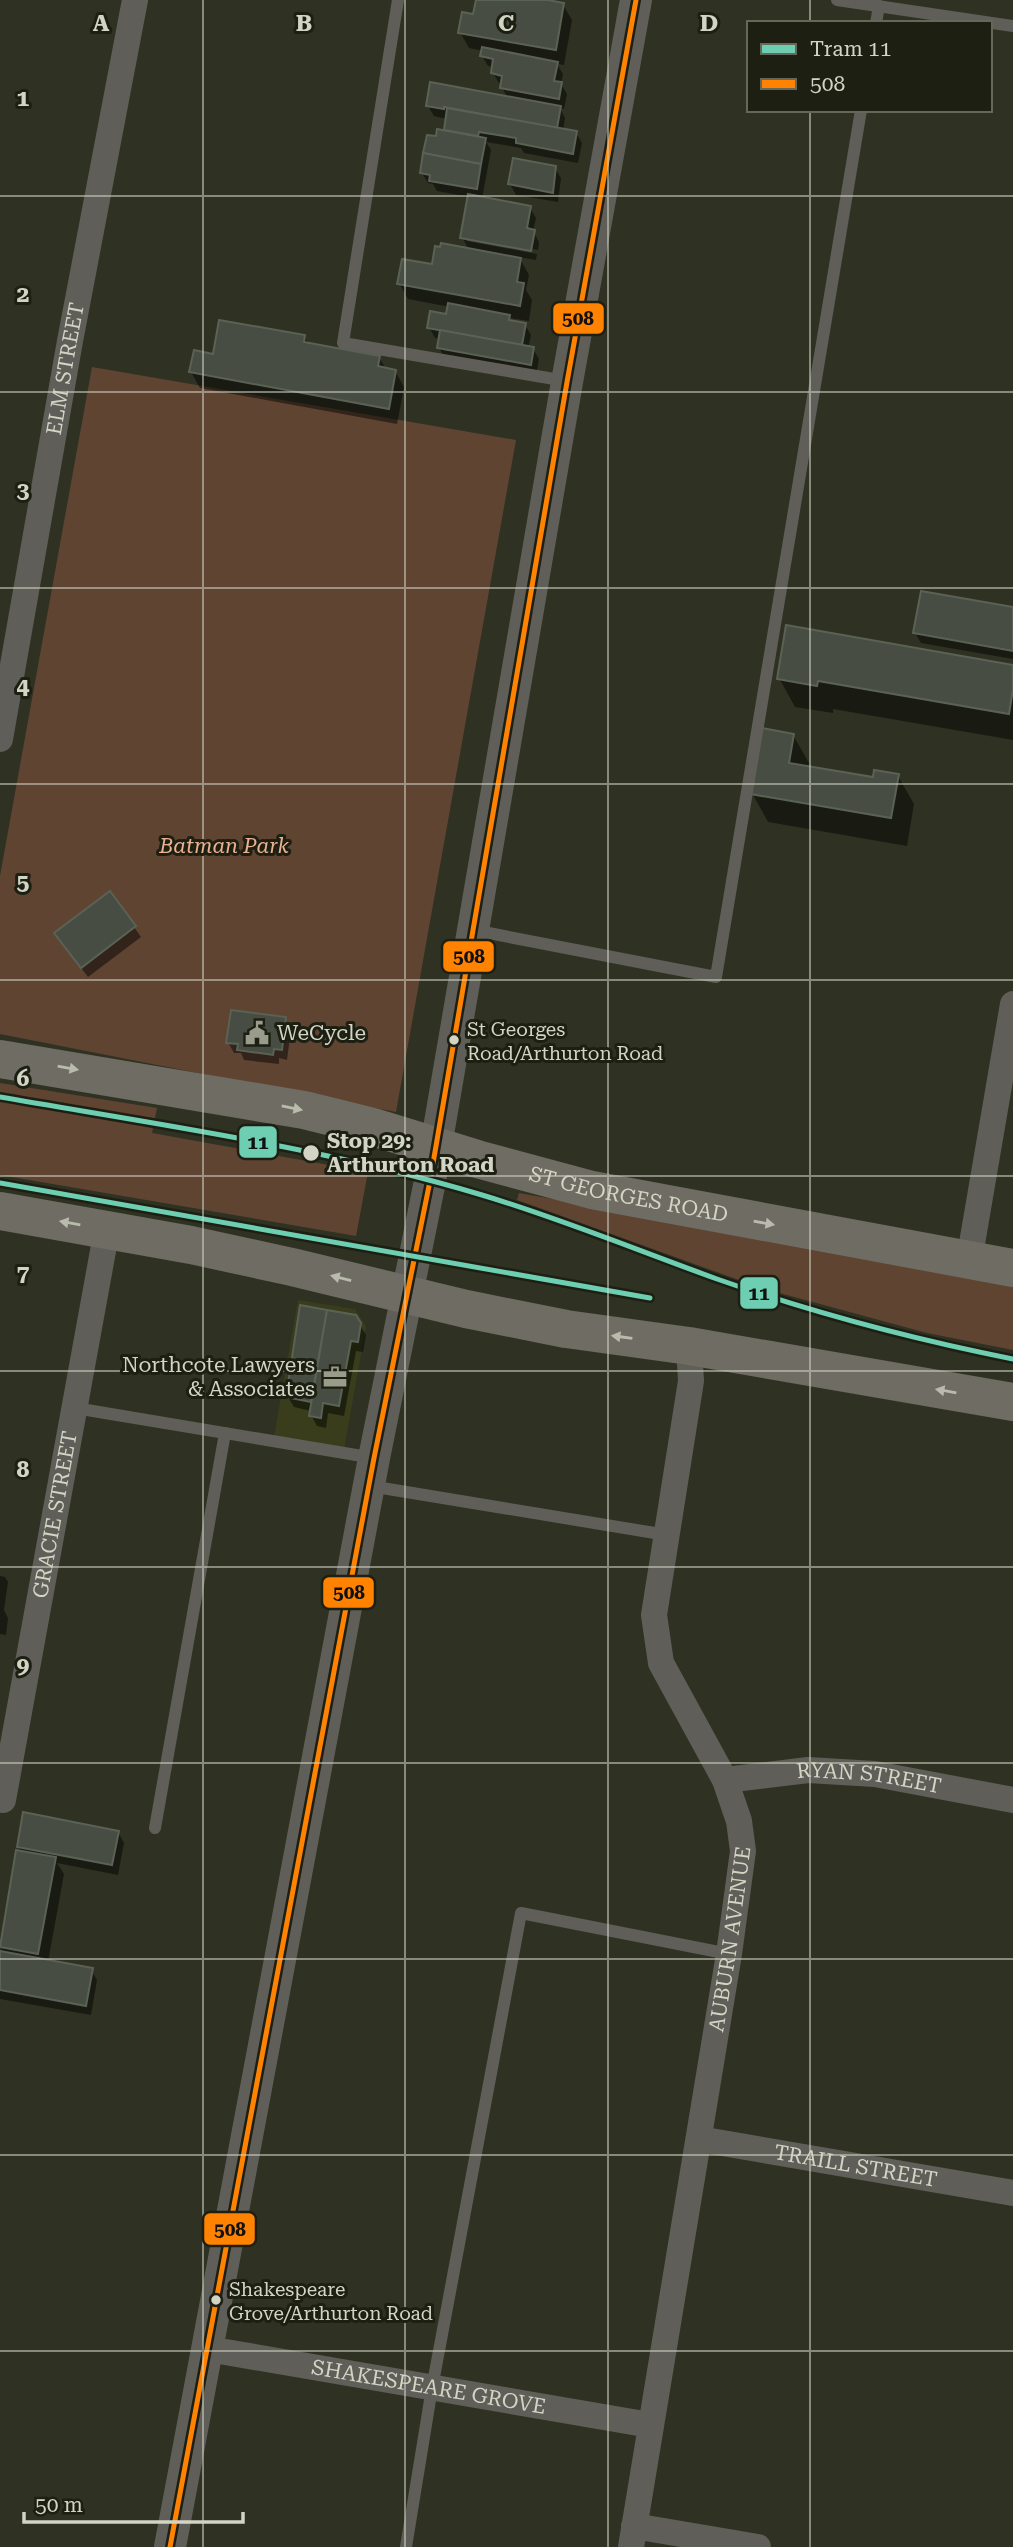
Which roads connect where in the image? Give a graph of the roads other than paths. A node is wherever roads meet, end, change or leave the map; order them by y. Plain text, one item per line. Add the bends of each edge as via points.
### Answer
1 (135, 0) edge
2 (398, 0) edge
3 (636, 0) edge
4 (837, 0) edge
5 (879, 6) junction
6 (876, 21) edge
7 (980, 21) edge
8 (992, 23) edge
9 (1013, 26) edge
10 (861, 112) edge
11 (567, 382) junction
12 (0, 739) edge
13 (473, 930) junction
14 (1013, 1004) edge
15 (0, 1059) edge
16 (1008, 1061) edge
17 (436, 1146) junction
18 (0, 1211) edge
19 (107, 1230) junction
20 (969, 1261) junction
21 (1013, 1268) edge
22 (407, 1294) junction
23 (689, 1346) junction
24 (1013, 1402) edge
25 (75, 1408) junction
26 (225, 1433) junction
27 (372, 1472) junction
28 (667, 1535) junction
29 (725, 1780) junction
30 (3, 1800) dead end
31 (1013, 1800) edge
32 (155, 1828) dead end
33 (729, 1954) junction
34 (699, 2139) junction
35 (1013, 2193) edge
36 (208, 2349) junction
37 (432, 2388) junction
38 (650, 2425) junction
39 (632, 2536) edge
40 (170, 2547) edge
41 (406, 2547) edge
42 (758, 2547) edge

1 - 12 street, ELM STREET via 69,341
2 - 11 lane via 342,343
3 - 11 street
4 - 5 lane
5 - 6 lane
5 - 7 lane
8 - 9 lane
10 - 13 lane via 716,977
11 - 13 street
13 - 17 street
14 - 16 street
15 -> 17 highway, ST GEORGES ROAD via 291,1107
16 - 20 street
17 -> 20 highway, ST GEORGES ROAD via 605,1193
17 - 22 street
19 -> 18 highway
22 -> 19 highway
19 - 25 street, GRACIE STREET
20 - 21 highway, ST GEORGES ROAD
23 -> 22 highway via 566,1329
22 - 27 street
24 -> 23 highway
23 - 28 street, AUBURN AVENUE via 691,1381
25 - 26 lane
25 - 30 street, GRACIE STREET
26 - 27 lane
26 - 32 lane
27 - 28 lane
27 - 36 street
28 - 29 street, AUBURN AVENUE via 654,1615 661,1663
29 - 31 street, RYAN STREET via 808,1770 875,1774
29 - 33 street, AUBURN AVENUE via 743,1851
33 - 34 street, AUBURN AVENUE
33 - 37 lane via 521,1913
34 - 35 street, TRAILL STREET
34 - 38 street, AUBURN AVENUE
36 - 37 street, SHAKESPEARE GROVE
36 - 40 street
37 - 38 street, SHAKESPEARE GROVE
37 - 41 lane
38 - 39 street, AUBURN AVENUE
39 - 42 street

